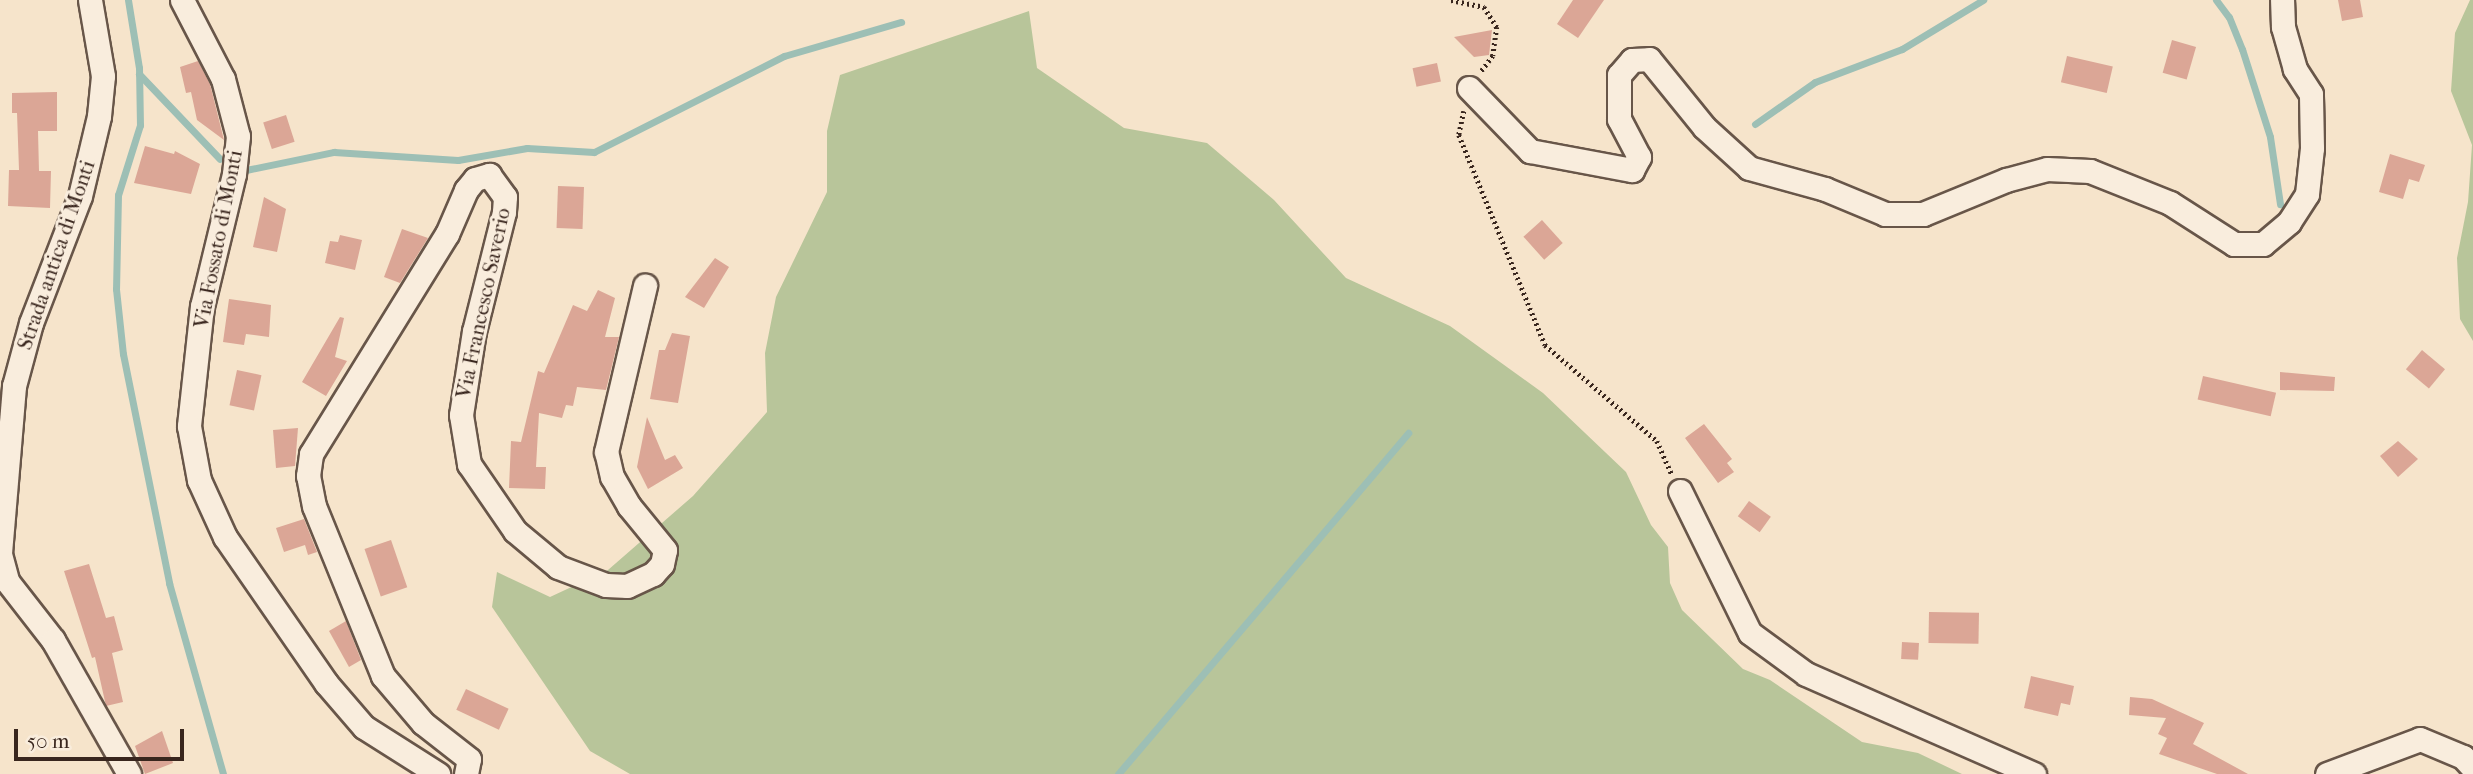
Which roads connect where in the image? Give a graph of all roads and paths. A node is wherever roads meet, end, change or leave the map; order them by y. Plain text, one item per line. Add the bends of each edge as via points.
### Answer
1 (90, 0) edge
2 (182, 0) edge
3 (1451, 0) edge
4 (2282, 0) edge
5 (1469, 88) junction
6 (645, 286) dead end
7 (1680, 491) joint
8 (0, 553) edge
9 (2473, 768) edge
10 (129, 774) edge
11 (438, 774) edge
12 (466, 774) edge
13 (2034, 774) edge
14 (2327, 774) edge

1 - 8 street, Strada antica di Monti via 103,76 99,116 80,196 31,323 14,386
2 - 11 street, Via Fossato di Monti via 223,79 238,136 234,174 202,306 189,426 199,480 225,537 326,683 364,727
3 - 5 path via 1484,7 1497,27 1493,55
4 - 5 street via 2283,27 2295,69 2311,94 2312,148 2307,194 2289,222 2263,244 2234,244 2170,204 2090,171 2047,169 1923,214 1885,214 1825,189 1749,167 1704,127 1649,59 1632,60 1619,75 1619,119 1639,157 1632,170 1530,151
5 - 7 path via 1459,135 1545,345 1657,442
6 - 12 street, Via Francesco Saverio via 606,452 612,477 629,506 665,550 653,575 627,586 606,585 558,567 515,531 469,464 461,415 474,331 505,205 499,185 488,175 475,179 466,190 447,234 311,454 308,476 314,506 383,676 423,723 469,759
7 - 13 street via 1750,633 1805,674
8 - 10 street, Strada antica di Monti via 7,581 53,640
9 - 14 street via 2463,757 2420,739

